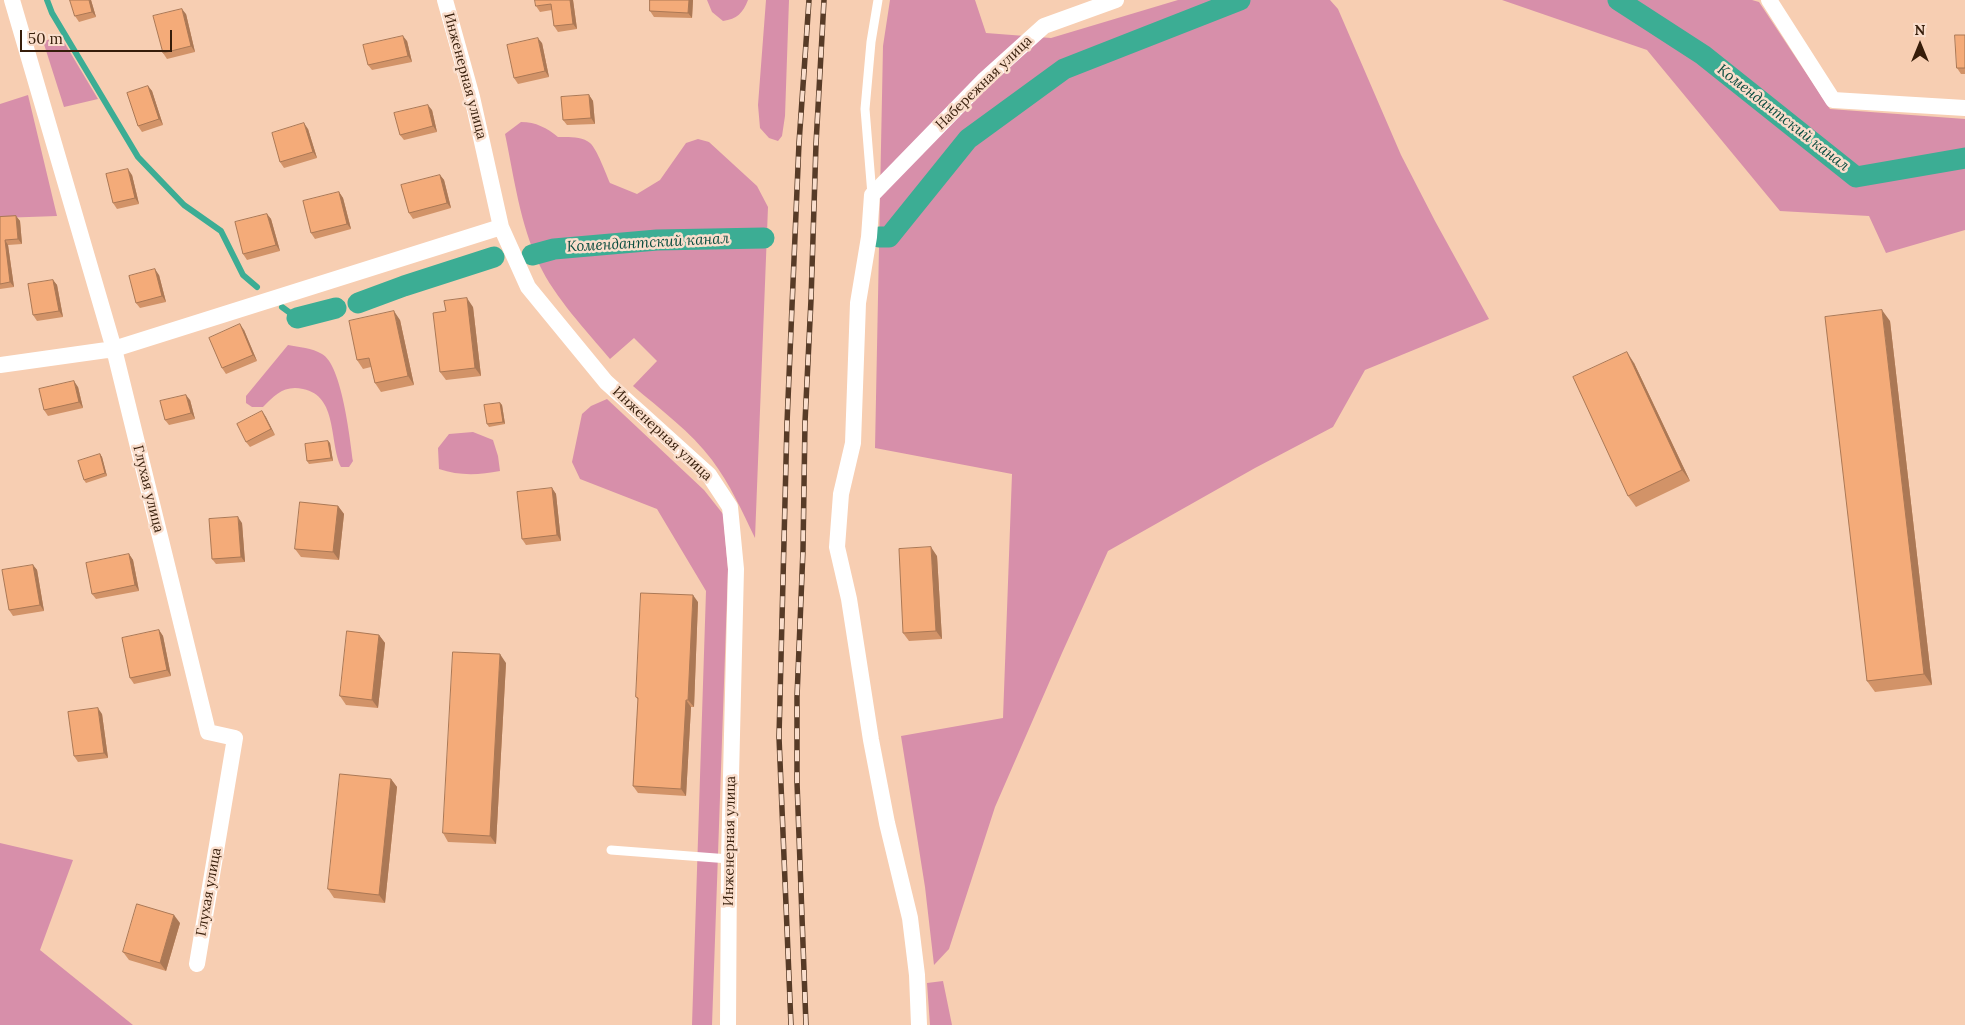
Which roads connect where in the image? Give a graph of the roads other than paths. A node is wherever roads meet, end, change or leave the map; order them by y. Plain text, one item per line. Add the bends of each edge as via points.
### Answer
1 (12, 0) edge
2 (445, 0) edge
3 (878, 0) edge
4 (1116, 0) edge
5 (1769, 0) edge
6 (1965, 108) edge
7 (872, 195) junction
8 (501, 227) junction
9 (114, 349) junction
10 (0, 365) edge
11 (611, 850) dead end
12 (729, 859) junction
13 (197, 964) dead end
14 (728, 1025) edge
15 (919, 1025) edge

1 - 9 street, Глухая улица
2 - 8 street, Инженерная улица via 472,97
3 - 7 lane via 865,110
4 - 7 street, Набережная улица via 1044,26 983,81
5 - 6 street via 1833,100
7 - 15 street via 858,303 853,443 841,494 837,547 849,599 887,823 910,918
8 - 9 street
8 - 12 street, Инженерная улица via 528,287 606,382 709,475 730,508 736,568
9 - 10 street
9 - 13 street, Глухая улица via 208,732 235,738
11 - 12 lane
12 - 14 street, Инженерная улица

